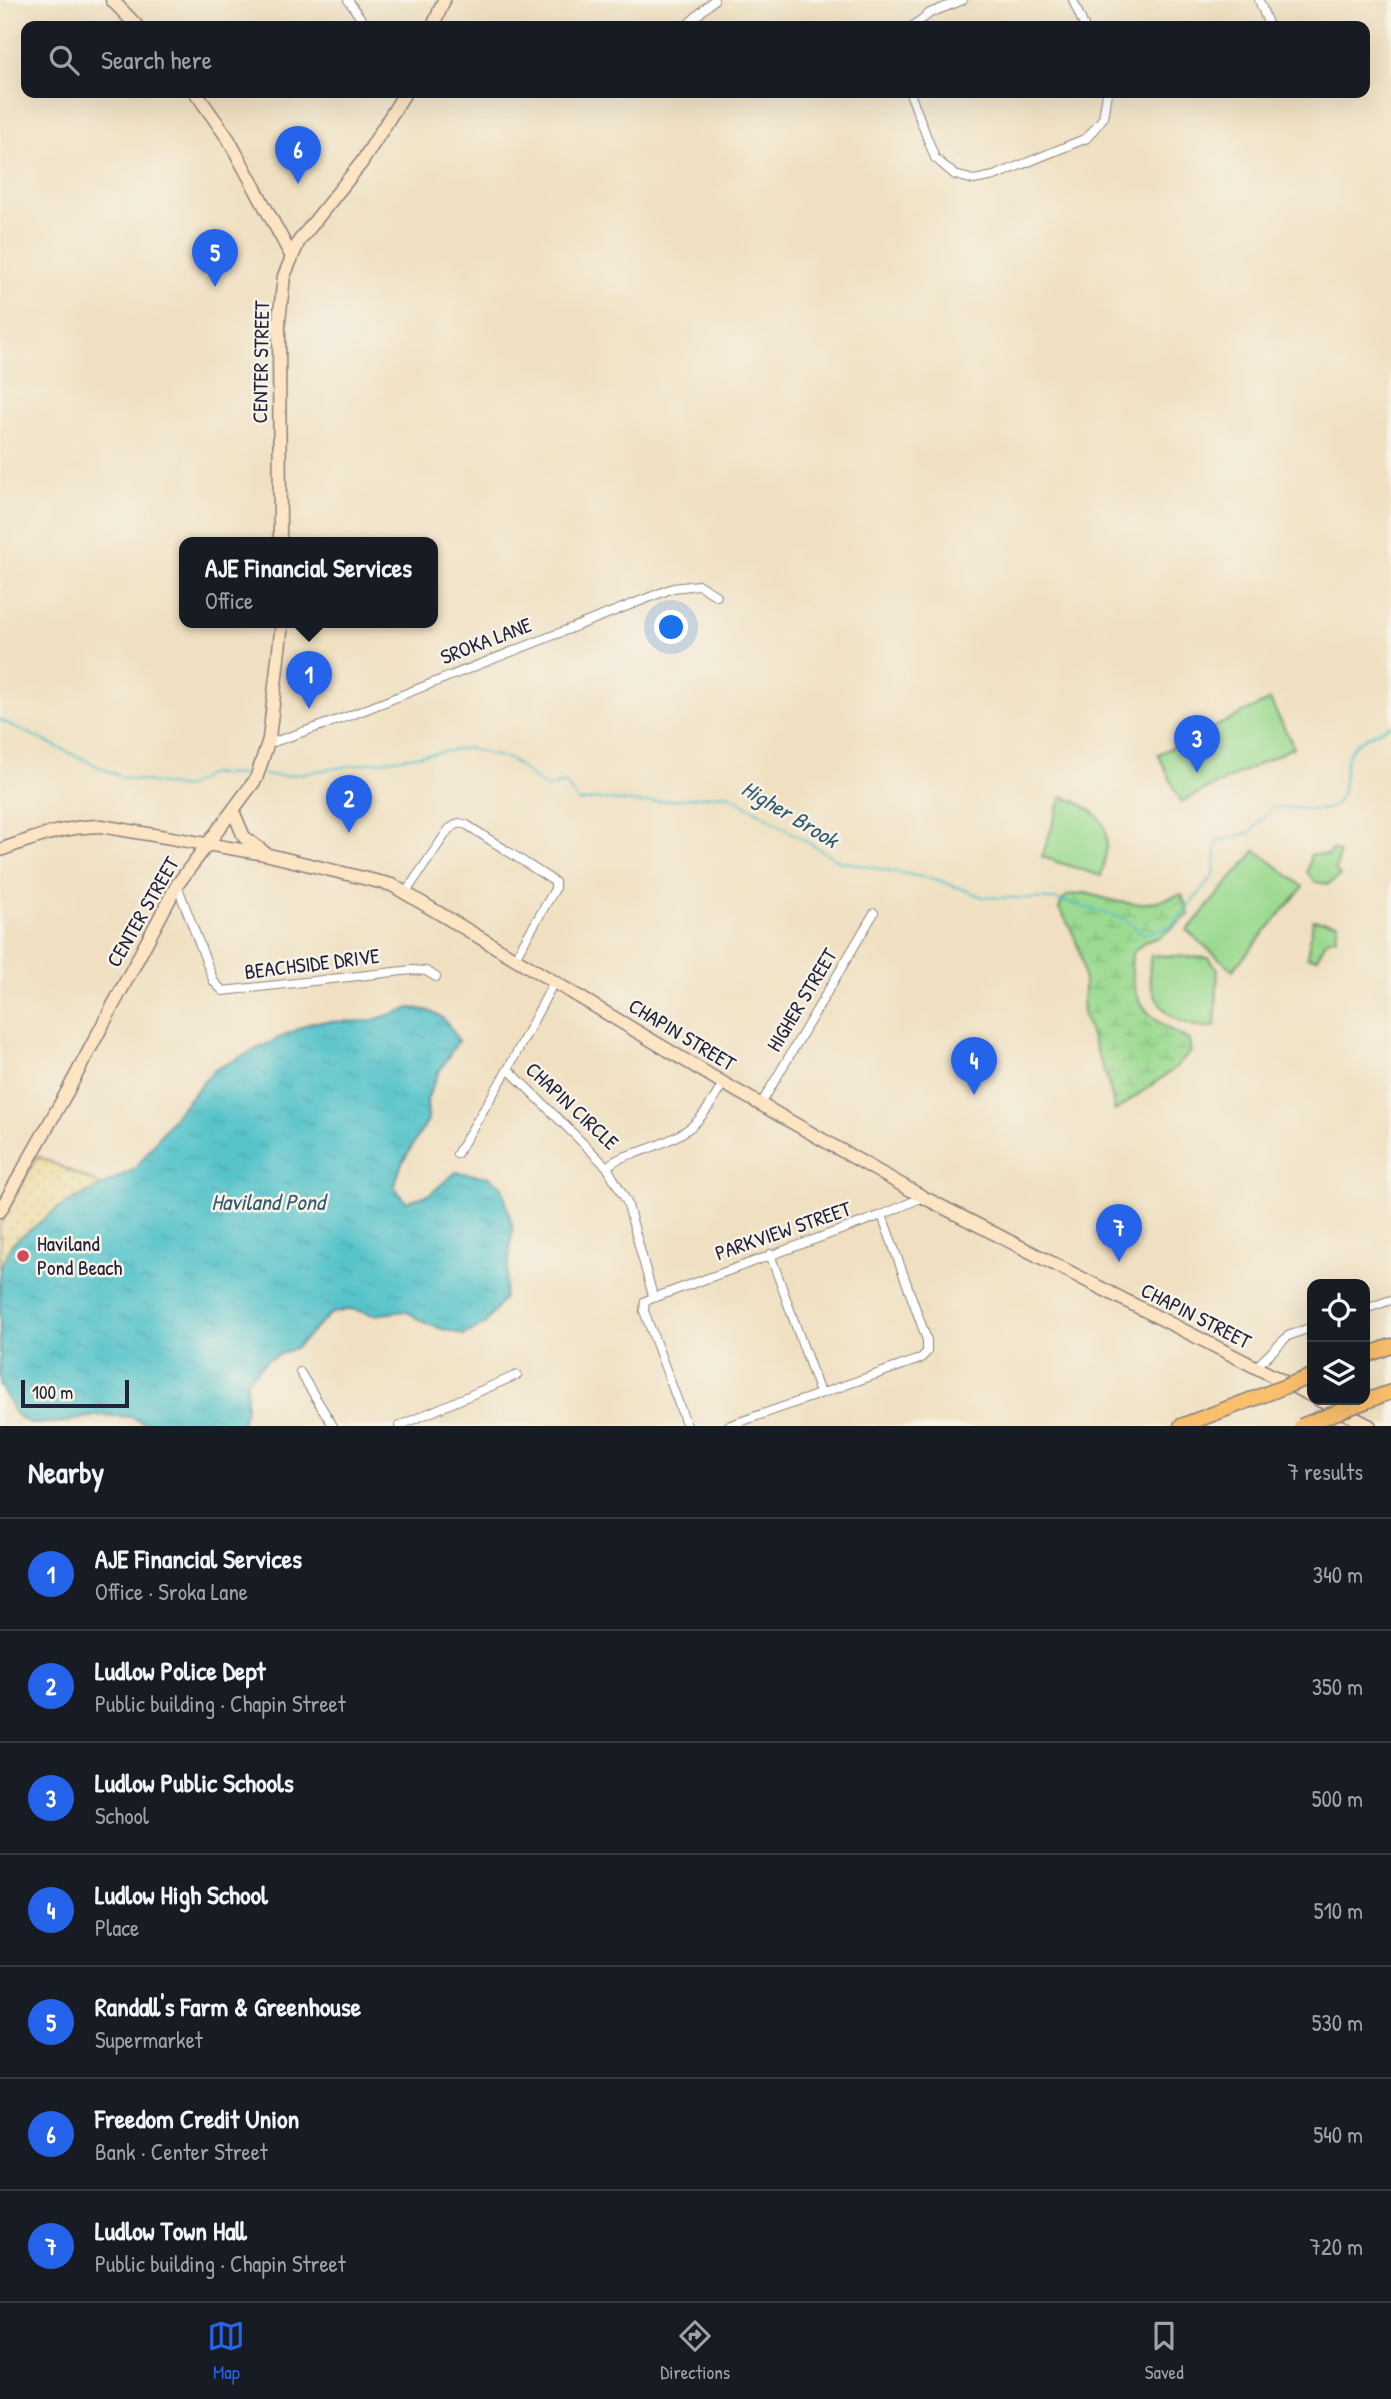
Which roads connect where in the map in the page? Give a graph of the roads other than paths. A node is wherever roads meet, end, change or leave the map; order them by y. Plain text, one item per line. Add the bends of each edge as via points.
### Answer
1 (112, 0) edge
2 (348, 0) edge
3 (444, 0) edge
4 (714, 0) edge
5 (963, 0) edge
6 (1073, 0) edge
7 (1259, 0) edge
8 (132, 21) edge
9 (363, 21) edge
10 (435, 21) edge
11 (691, 21) edge
12 (919, 21) edge
13 (1082, 21) edge
14 (1267, 21) edge
15 (200, 98) edge
16 (402, 98) edge
17 (912, 98) edge
18 (1106, 98) edge
19 (292, 257) junction
20 (280, 537) edge
21 (717, 596) dead end
22 (281, 628) edge
23 (268, 744) junction
24 (233, 811) junction
25 (205, 844) junction
26 (0, 850) edge
27 (265, 854) junction
28 (177, 885) junction
29 (405, 892) junction
30 (874, 914) dead end
31 (516, 956) junction
32 (436, 977) dead end
33 (555, 980) junction
34 (508, 1069) junction
35 (723, 1083) junction
36 (761, 1104) junction
37 (457, 1154) dead end
38 (607, 1167) junction
39 (923, 1197) junction
40 (1, 1207) edge
41 (882, 1215) junction
42 (770, 1254) junction
43 (653, 1296) junction
44 (1391, 1300) edge
45 (1370, 1307) edge
46 (1307, 1329) edge
47 (1391, 1346) edge
48 (1370, 1354) edge
49 (1256, 1367) junction
50 (300, 1372) dead end
51 (517, 1375) dead end
52 (1307, 1378) edge
53 (820, 1393) junction
54 (1307, 1393) edge
55 (1384, 1394) edge
56 (1329, 1405) edge
57 (332, 1426) edge
58 (399, 1426) edge
59 (687, 1426) edge
60 (728, 1426) edge
61 (1181, 1426) edge
62 (1301, 1426) edge
63 (1370, 1426) edge

1 - 8 main road
2 - 9 street
3 - 10 main road
4 - 11 street
5 - 12 street
6 - 13 street
7 - 14 street
15 - 19 main road via 229,140
16 - 19 main road, CENTER STREET via 362,162 315,218
17 - 18 street via 935,158 949,172 974,180 1087,138 1103,118
19 - 20 main road, CENTER STREET via 280,305
21 - 23 street, SROKA LANE via 699,585 673,587 345,718
22 - 23 main road, CENTER STREET
23 - 24 main road, CENTER STREET via 258,773
24 - 25 main road, CENTER STREET
24 - 27 main road via 244,836
25 - 26 main road, CHAPIN STREET via 130,829 77,826
25 - 27 main road, CHAPIN STREET
25 - 28 main road, CENTER STREET
27 - 29 main road, CHAPIN STREET via 380,880
28 - 32 street, BEACHSIDE DRIVE via 214,982 223,991 412,970
28 - 40 main road, CENTER STREET
29 - 31 main road, CHAPIN STREET
29 - 31 street via 449,829 459,823 469,825 555,882
30 - 36 street, HIGHER STREET
31 - 33 main road, CHAPIN STREET
33 - 34 street, CHAPIN CIRCLE
33 - 35 main road, CHAPIN STREET
34 - 37 street
34 - 38 street, CHAPIN CIRCLE
35 - 36 main road, CHAPIN STREET
35 - 38 street, CHAPIN CIRCLE via 695,1127
36 - 39 main road, CHAPIN STREET
38 - 43 street via 627,1202
39 - 41 street, PARKVIEW STREET
39 - 49 main road, CHAPIN STREET
41 - 42 street, PARKVIEW STREET
41 - 53 street via 928,1349 920,1359
42 - 43 street, PARKVIEW STREET
42 - 53 street
43 - 59 street via 645,1301 644,1311
44 - 45 street
46 - 49 street via 1288,1336
47 - 48 highway
49 - 54 main road, CHAPIN STREET
50 - 57 street
51 - 58 street
52 - 61 highway, bridge
53 - 60 street
55 - 62 highway, bridge
56 - 63 main road

